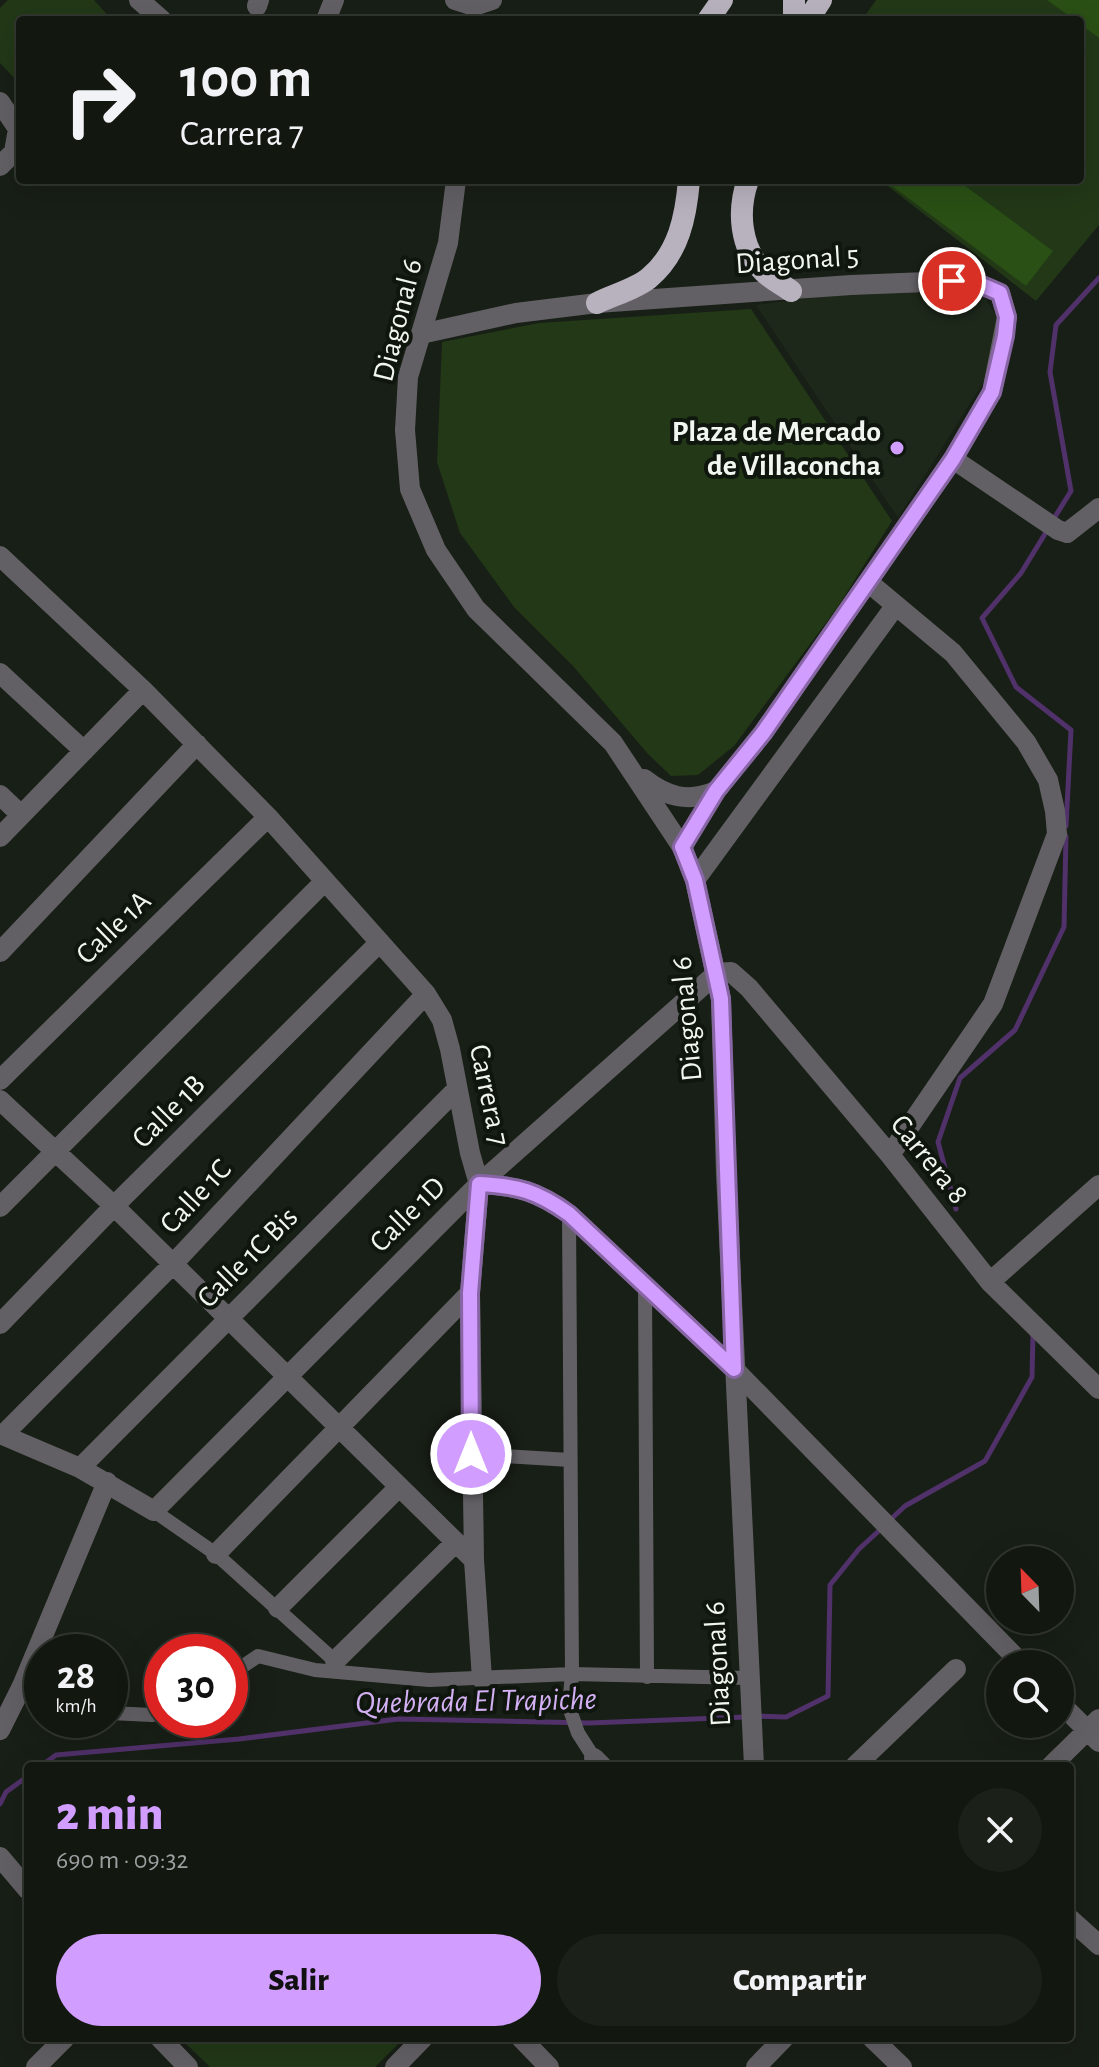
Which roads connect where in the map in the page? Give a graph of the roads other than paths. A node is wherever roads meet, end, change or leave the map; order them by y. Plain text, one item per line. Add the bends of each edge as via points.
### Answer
1 (139, 0) edge
2 (455, 0) edge
3 (492, 0) edge
4 (157, 16) edge
5 (0, 102) edge
6 (16, 126) edge
7 (16, 140) edge
8 (0, 166) edge
9 (455, 184) edge
10 (688, 184) edge
11 (747, 184) edge
12 (791, 291) junction
13 (597, 303) junction
14 (421, 334) junction
15 (953, 459) junction
16 (1099, 508) edge
17 (1, 558) edge
18 (868, 582) junction
19 (896, 605) junction
20 (0, 673) edge
21 (143, 690) junction
22 (197, 744) junction
23 (84, 751) junction
24 (631, 769) junction
25 (716, 791) junction
26 (0, 795) edge
27 (21, 815) junction
28 (268, 817) junction
29 (0, 837) edge
30 (682, 847) junction
31 (695, 880) junction
32 (325, 881) junction
33 (380, 942) junction
34 (0, 952) edge
35 (717, 973) junction
36 (426, 994) junction
37 (0, 1080) edge
38 (457, 1089) junction
39 (0, 1100) edge
40 (55, 1150) junction
41 (890, 1155) junction
42 (479, 1184) junction
43 (1099, 1185) edge
44 (114, 1206) junction
45 (0, 1207) edge
46 (569, 1214) junction
47 (173, 1264) junction
48 (990, 1282) junction
49 (645, 1285) junction
50 (470, 1293) junction
51 (227, 1318) junction
52 (0, 1324) edge
53 (734, 1369) junction
54 (286, 1377) junction
55 (1099, 1389) edge
56 (340, 1429) junction
57 (1, 1434) edge
58 (471, 1454) junction
59 (570, 1460) junction
60 (80, 1468) junction
61 (107, 1482) junction
62 (399, 1487) junction
63 (154, 1511) junction
64 (456, 1542) junction
65 (216, 1554) junction
66 (474, 1560) junction
67 (278, 1608) junction
68 (1008, 1650) edge
69 (335, 1661) joint
70 (248, 1663) edge
71 (956, 1669) dead end
72 (572, 1674) junction
73 (647, 1677) junction
74 (482, 1679) junction
75 (22, 1686) joint
76 (748, 1688) junction
77 (1074, 1714) edge
78 (0, 1730) edge
79 (1095, 1731) edge
80 (598, 1762) edge
81 (754, 1762) edge
82 (859, 1762) edge
83 (1056, 1762) edge
84 (0, 1857) edge
85 (24, 1885) edge
86 (1074, 1923) edge
87 (1099, 1945) edge
88 (61, 2042) edge
89 (164, 2042) edge
90 (419, 2042) edge
91 (525, 2042) edge
92 (780, 2042) edge
93 (876, 2042) edge
94 (36, 2067) edge
95 (188, 2067) edge
96 (395, 2067) edge
97 (549, 2067) edge
98 (756, 2067) edge
99 (902, 2067) edge

1 - 4 street
2 - 3 street via 474,6
5 - 6 street
7 - 8 street via 14,152
9 - 14 street, Diagonal 6 via 448,243
10 - 13 highway via 682,230 667,259 648,280
11 - 12 highway via 741,227 749,252 764,273
12 - 13 street, Diagonal 5
12 - 15 street, Diagonal 5 via 952,281 977,283 1000,293 1007,317 992,392
13 - 14 street, Diagonal 5 via 516,313
14 - 24 street, Diagonal 6 via 408,377 405,430 410,489 436,550 476,609 613,743
15 - 16 street via 1058,530 1075,529
15 - 18 street
17 - 21 street, Carrera 7
18 - 19 street
18 - 25 street
19 - 31 street
19 - 41 street via 953,653 1026,742 1048,780 1057,834 993,1004
20 - 23 street
21 - 22 street, Carrera 7
21 - 23 street
22 - 28 street, Carrera 7
22 - 34 street
23 - 27 street
24 - 25 street via 668,795 689,798
24 - 30 street, Diagonal 6
25 - 30 street
26 - 27 street
27 - 29 street
28 - 32 street, Carrera 7
28 - 37 street, Calle 1A
30 - 31 street, Diagonal 6
31 - 35 street, Diagonal 6
32 - 33 street, Carrera 7
32 - 40 street
33 - 36 street, Carrera 7
33 - 44 street, Calle 1B
35 - 41 street, Carrera 8 via 731,972 749,988
35 - 42 street, Calle 1D
35 - 53 street, Diagonal 6
36 - 38 street, Carrera 7 via 442,1020
36 - 47 street, Calle 1C
38 - 42 street, Carrera 7
38 - 51 street, Calle 1C Bis
39 - 40 street
40 - 44 street
40 - 45 street
41 - 48 street, Carrera 8
42 - 46 street, Carrera 7 via 525,1189
42 - 50 street
42 - 54 street, Calle 1D
43 - 48 street
44 - 47 street
44 - 52 street, Calle 1B
46 - 49 street, Carrera 7
46 - 59 street
47 - 51 street
47 - 57 street, Calle 1C
48 - 55 street, Carrera 8
49 - 53 street, Carrera 7
49 - 73 street
50 - 56 street
50 - 58 street
51 - 54 street
51 - 60 street, Calle 1C Bis
53 - 68 street, Carrera 7
53 - 76 street, Diagonal 6
54 - 56 street
54 - 63 street, Calle 1D
56 - 62 street
56 - 65 street
57 - 60 street
58 - 59 street
58 - 66 street
59 - 72 street
60 - 61 street
61 - 63 street
61 - 75 street
62 - 64 street
62 - 67 street
63 - 65 street
64 - 66 street
64 - 69 street
65 - 67 street
66 - 74 street
67 - 69 street
70 - 74 street via 258,1656 315,1670
71 - 82 street
72 - 73 street
72 - 74 street
72 - 80 street via 569,1707 578,1733
73 - 76 street
75 - 78 street
76 - 81 street, Diagonal 6
77 - 79 street
79 - 83 street
84 - 85 street
86 - 87 street
88 - 94 street
89 - 95 street
90 - 96 street
91 - 97 street
92 - 98 street
93 - 99 street

